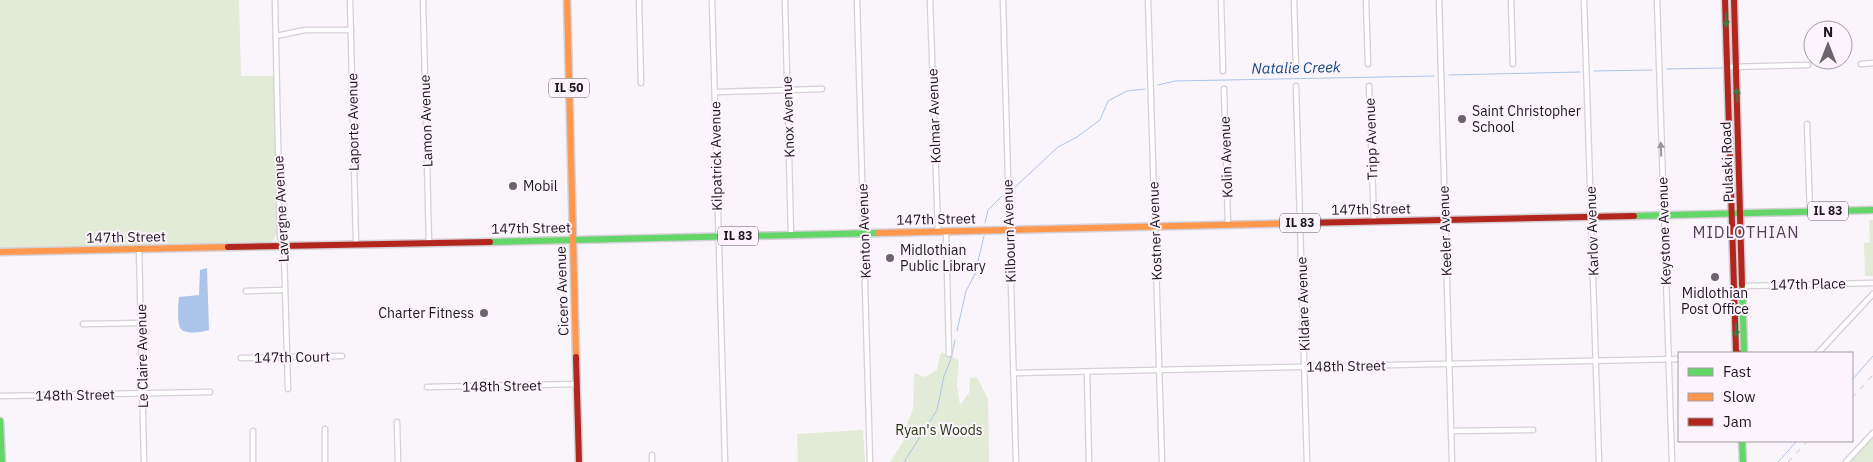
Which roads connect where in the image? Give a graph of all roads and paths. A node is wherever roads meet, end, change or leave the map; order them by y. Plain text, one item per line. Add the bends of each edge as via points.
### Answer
1 (275, 0) edge
2 (350, 0) edge
3 (423, 0) edge
4 (567, 0) edge
5 (639, 0) edge
6 (712, 0) edge
7 (785, 0) edge
8 (857, 0) edge
9 (930, 0) edge
10 (1003, 0) edge
11 (1148, 0) edge
12 (1221, 0) edge
13 (1294, 0) edge
14 (1366, 0) edge
15 (1439, 0) edge
16 (1512, 0) edge
17 (1584, 0) edge
18 (1657, 0) edge
19 (1725, 0) edge
20 (1734, 0) edge
21 (350, 30) junction
22 (276, 36) junction
23 (1368, 64) dead end
24 (1514, 64) dead end
25 (1861, 64) dead end
26 (1873, 64) edge
27 (1803, 65) edge
28 (1728, 67) junction
29 (1736, 67) junction
30 (1296, 68) dead end
31 (1223, 71) dead end
32 (641, 83) dead end
33 (1296, 86) dead end
34 (1369, 86) dead end
35 (1224, 88) dead end
36 (822, 89) dead end
37 (787, 90) junction
38 (715, 92) junction
39 (1807, 124) dead end
40 (1873, 210) edge
41 (1810, 212) junction
42 (1732, 214) junction
43 (1740, 214) junction
44 (1664, 215) junction
45 (1591, 217) junction
46 (1445, 220) junction
47 (1374, 222) junction
48 (1300, 223) junction
49 (1228, 225) junction
50 (1154, 227) junction
51 (1009, 230) junction
52 (938, 231) junction
53 (946, 231) junction
54 (864, 233) junction
55 (792, 235) junction
56 (718, 236) junction
57 (573, 240) junction
58 (430, 243) junction
59 (356, 244) junction
60 (282, 246) junction
61 (139, 249) junction
62 (0, 252) edge
63 (1873, 282) edge
64 (1742, 286) junction
65 (285, 290) junction
66 (246, 291) dead end
67 (1873, 294) edge
68 (141, 323) junction
69 (83, 324) dead end
70 (1737, 352) edge
71 (1743, 352) edge
72 (1819, 352) edge
73 (949, 354) dead end
74 (342, 356) dead end
75 (287, 357) junction
76 (241, 358) dead end
77 (1668, 360) junction
78 (1678, 360) edge
79 (1596, 361) junction
80 (1449, 364) junction
81 (1304, 367) junction
82 (1159, 370) junction
83 (1087, 372) junction
84 (1013, 373) junction
85 (577, 384) junction
86 (426, 387) dead end
87 (288, 389) dead end
88 (210, 392) dead end
89 (143, 393) junction
90 (0, 396) edge
91 (0, 421) edge
92 (397, 422) dead end
93 (324, 429) dead end
94 (1533, 430) dead end
95 (253, 431) dead end
96 (1451, 431) junction
97 (1873, 433) edge
98 (1742, 442) edge
99 (652, 455) dead end
100 (2, 462) edge
101 (144, 462) edge
102 (253, 462) edge
103 (326, 462) edge
104 (398, 462) edge
105 (579, 462) edge
106 (652, 462) edge
107 (725, 462) edge
108 (870, 462) edge
109 (1016, 462) edge
110 (1089, 462) edge
111 (1162, 462) edge
112 (1307, 462) edge
113 (1452, 462) edge
114 (1599, 462) edge
115 (1672, 462) edge
116 (1743, 462) edge
117 (1846, 462) edge

1 - 22 street, Lavergne Avenue
2 - 21 street, Laporte Avenue
3 - 58 street, Lamon Avenue
4 - 57 main road, Cicero Avenue / IL 50
5 - 32 street
6 - 38 street, Kilpatrick Avenue
7 - 37 street, Knox Avenue
8 - 54 street, Kenton Avenue
9 - 52 street, Kolmar Avenue
10 - 51 street, Kilbourn Avenue
11 - 50 street, Kostner Avenue
12 - 31 street
13 - 30 street
14 - 23 street
15 - 46 street, Keeler Avenue
16 - 24 street
17 - 45 street, Karlov Avenue
44 -> 18 street, Keystone Avenue
19 -> 28 main road, Pulaski Road
20 - 29 main road, Pulaski Road
21 - 22 street via 297,30
21 - 59 street, Laporte Avenue
22 - 60 street, Lavergne Avenue
25 - 26 street
27 - 29 street
28 - 29 street
28 - 42 main road, Pulaski Road
43 -> 29 main road, Pulaski Road
33 - 48 street, Kildare Avenue
34 - 47 street, Tripp Avenue
35 - 49 street, Kolin Avenue
36 - 37 street
37 - 38 street
37 - 55 street, Knox Avenue
38 - 56 street, Kilpatrick Avenue
39 - 41 street
40 - 41 main road, 147th Street / IL 83
41 - 43 main road, 147th Street / IL 83
42 - 43 main road, 147th Street / IL 83
42 - 44 main road, 147th Street / IL 83
42 -> 70 main road, Pulaski Road
43 - 64 main road, Pulaski Road
44 - 45 main road, 147th Street / IL 83
44 - 77 street, Keystone Avenue
45 - 46 main road, 147th Street / IL 83
45 - 79 street, Karlov Avenue
46 - 47 main road, 147th Street / IL 83
46 - 80 street, Keeler Avenue
47 - 48 main road, 147th Street / IL 83
48 - 49 main road, 147th Street / IL 83
48 - 81 street, Kildare Avenue
49 - 50 main road, 147th Street / IL 83
50 - 51 main road, 147th Street / IL 83
50 - 82 street, Kostner Avenue
51 - 53 main road, 147th Street / IL 83
51 - 84 street, Kilbourn Avenue
52 - 53 main road, 147th Street / IL 83
52 - 54 main road, 147th Street / IL 83
53 - 73 street
54 - 55 main road, 147th Street / IL 83
54 - 108 street, Kenton Avenue
55 - 56 main road, 147th Street / IL 83
56 - 57 main road, 147th Street / IL 83
56 - 107 street, Kilpatrick Avenue
57 - 58 main road, 147th Street
57 - 85 main road, Cicero Avenue / IL 50
58 - 59 main road, 147th Street
59 - 60 main road, 147th Street
60 - 61 main road, 147th Street
60 - 65 street, Lavergne Avenue
61 - 62 main road, 147th Street
61 - 68 street, Le Claire Avenue
63 - 64 street, 147th Place
64 - 71 main road, Pulaski Road
65 - 66 street
65 - 75 street, Lavergne Avenue
67 - 72 street
68 - 69 street
68 - 89 street, Le Claire Avenue
74 - 75 street, 147th Court
75 - 76 street, 147th Court
75 - 87 street, Lavergne Avenue
77 - 78 street, 148th Street
77 - 79 street, 148th Street
77 - 115 street, Keystone Avenue
79 - 80 street, 148th Street
79 - 114 street, Karlov Avenue
80 - 81 street, 148th Street
80 - 96 street, Keeler Avenue
81 - 82 street, 148th Street
81 - 112 street, Kildare Avenue
82 - 83 street, 148th Street
82 - 111 street, Kostner Avenue
83 - 84 street, 148th Street
83 - 110 street
84 - 109 street, Kilbourn Avenue
85 - 86 street, 148th Street
85 - 105 main road, Cicero Avenue / IL 50
88 - 89 street, 148th Street
89 - 90 street, 148th Street
89 - 101 street, Le Claire Avenue
91 - 100 main road
92 - 104 street
93 - 103 street
94 - 96 street
95 - 102 street
96 - 113 street, Keeler Avenue
97 - 117 street
98 - 116 main road
99 - 106 street

